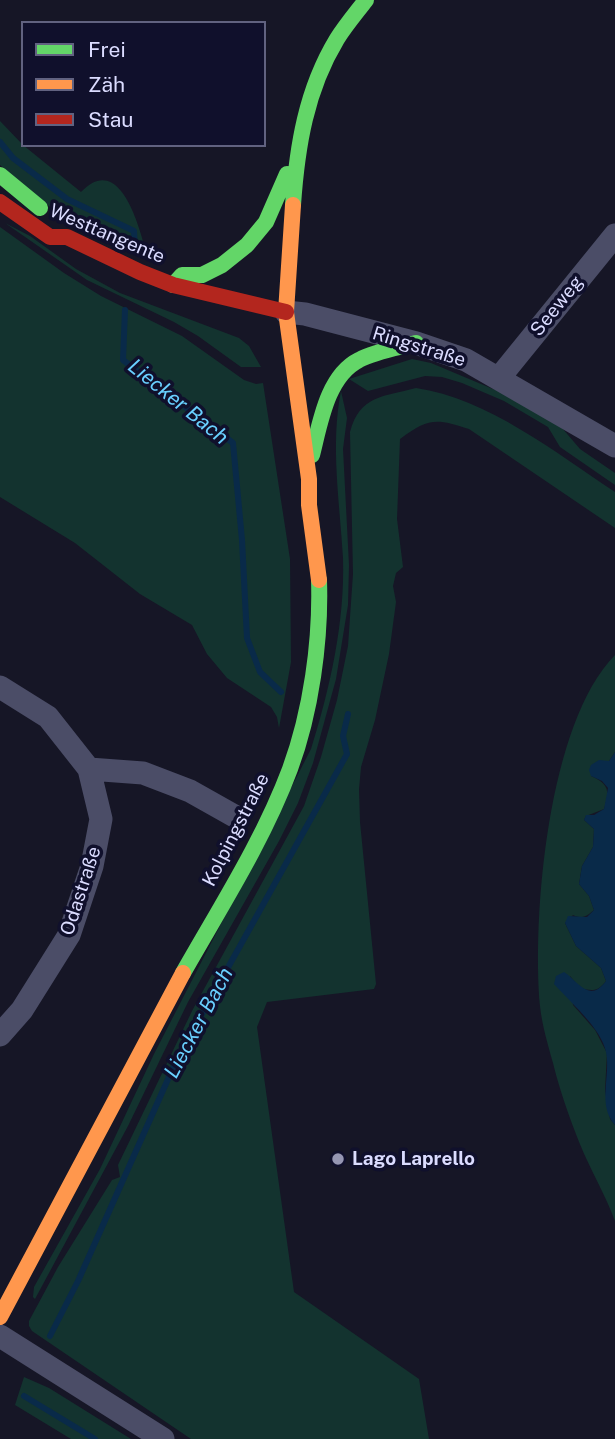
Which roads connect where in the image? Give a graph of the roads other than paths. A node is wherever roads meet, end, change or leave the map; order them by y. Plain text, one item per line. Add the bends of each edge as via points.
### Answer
1 (366, 0) edge
2 (296, 156) junction
3 (0, 175) edge
4 (0, 202) edge
5 (60, 225) junction
6 (615, 235) edge
7 (173, 285) junction
8 (286, 312) junction
9 (416, 343) junction
10 (499, 377) junction
11 (615, 446) edge
12 (309, 479) junction
13 (0, 687) edge
14 (89, 769) junction
15 (238, 818) dead end
16 (0, 1035) edge
17 (0, 1317) edge
18 (0, 1336) edge
19 (163, 1439) edge

1 - 2 main road via 337,39 318,77
2 - 7 main road via 266,222 247,245 222,265 202,275 182,275
2 - 8 main road, Kolpingstraße
3 - 5 main road
4 - 5 main road, Westtangente via 50,237
5 - 7 main road, Westtangente via 140,272
6 - 10 street, Seeweg
7 - 8 main road, Westtangente
8 - 9 street, Ringstraße
8 - 12 main road, Kolpingstraße
9 - 10 street, Ringstraße via 466,359
9 - 12 main road via 355,361 339,376 321,422
10 - 11 street, Ringstraße
12 - 17 main road, Kolpingstraße via 320,614 306,718 290,769 265,827
13 - 14 street, Odastraße via 48,717
14 - 15 street via 144,773 190,791
14 - 16 street, Odastraße via 101,819 89,877 69,935 22,1010
18 - 19 street

